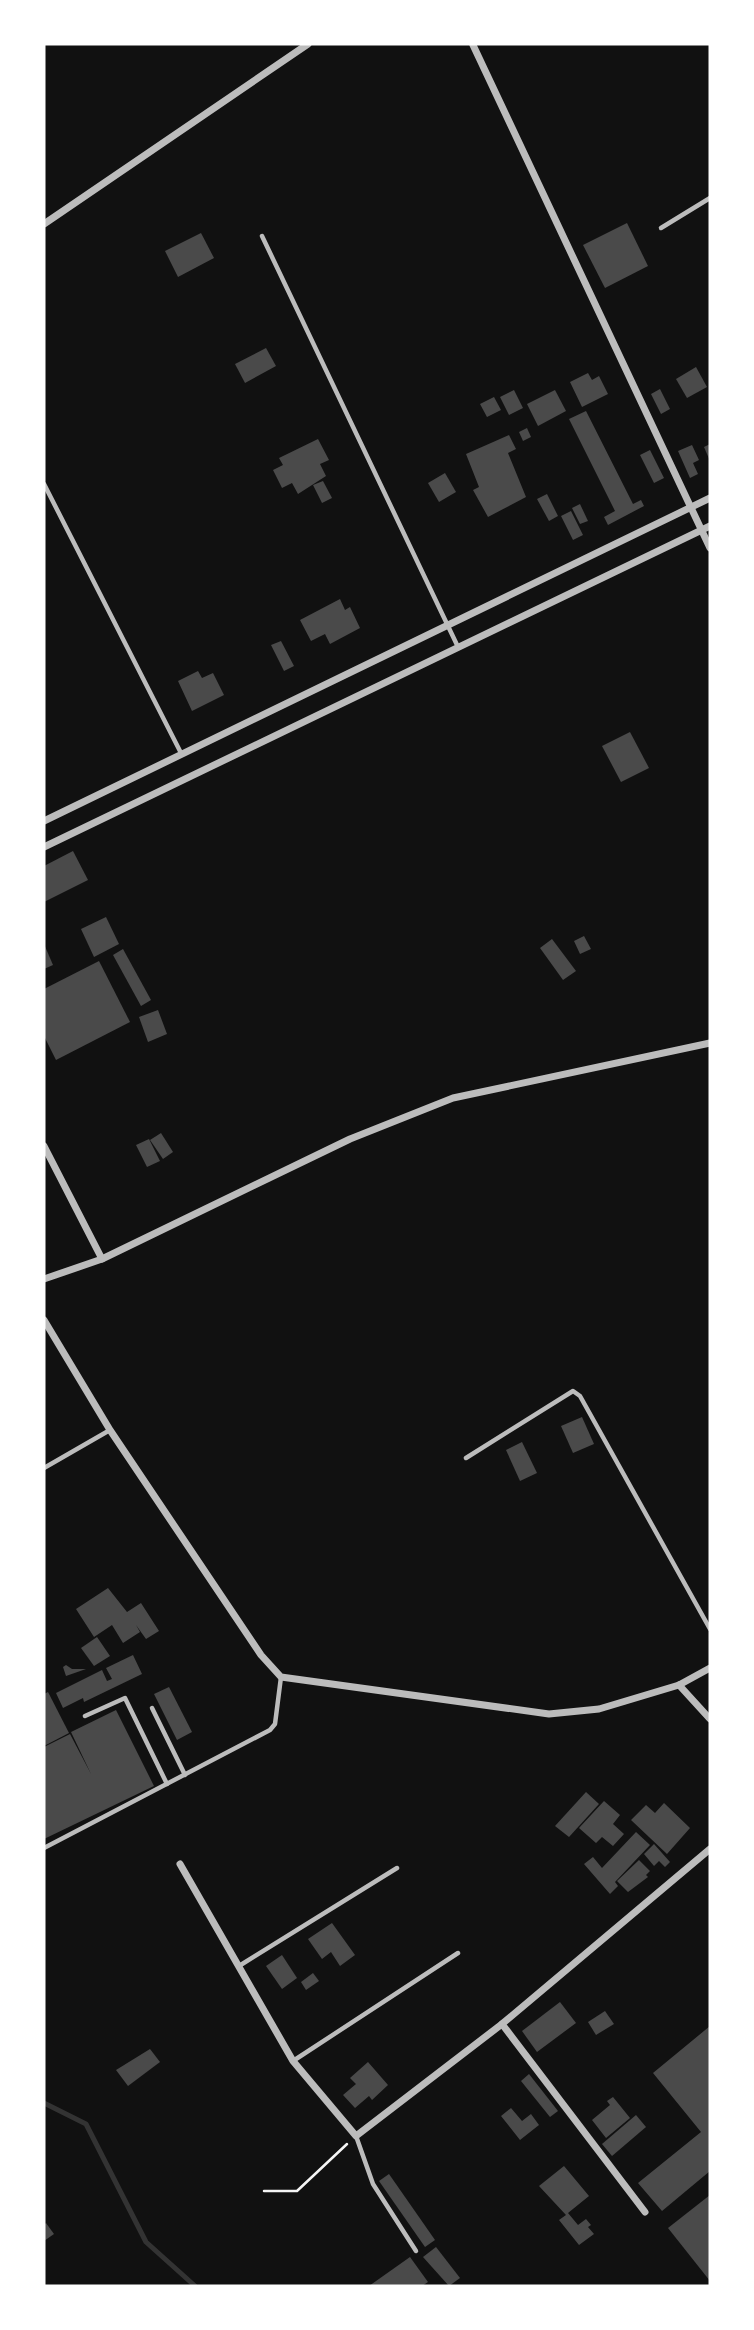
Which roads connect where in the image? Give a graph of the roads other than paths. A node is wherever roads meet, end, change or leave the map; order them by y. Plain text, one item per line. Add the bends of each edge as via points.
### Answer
1 (308, 44) edge
2 (473, 45) edge
3 (710, 198) edge
4 (44, 224) edge
5 (661, 228) dead end
6 (262, 236) dead end
7 (44, 484) edge
8 (710, 498) edge
9 (691, 507) junction
10 (710, 526) edge
11 (702, 530) junction
12 (710, 548) edge
13 (448, 625) junction
14 (458, 647) junction
15 (181, 753) junction
16 (44, 821) edge
17 (44, 846) edge
18 (710, 1043) edge
19 (44, 1146) edge
20 (102, 1259) junction
21 (44, 1279) edge
22 (44, 1320) edge
23 (110, 1430) junction
24 (466, 1458) dead end
25 (44, 1468) edge
26 (710, 1629) edge
27 (710, 1668) edge
28 (281, 1677) junction
29 (679, 1685) junction
30 (152, 1708) dead end
31 (85, 1716) dead end
32 (710, 1719) edge
33 (185, 1775) junction
34 (167, 1784) junction
35 (44, 1848) edge
36 (710, 1849) edge
37 (180, 1864) dead end
38 (397, 1868) dead end
39 (458, 1953) dead end
40 (239, 1966) junction
41 (502, 2024) junction
42 (293, 2061) junction
43 (356, 2136) junction
44 (645, 2212) dead end
45 (416, 2251) dead end

1 - 4 street
2 - 9 street
3 - 5 lane
6 - 13 lane
7 - 15 lane
8 - 9 street
9 - 11 street
9 - 13 street
10 - 11 street
11 - 12 street
11 - 14 street
13 - 14 lane
13 - 15 street
14 - 17 street
15 - 16 street
18 - 20 street via 453,1098 350,1139
19 - 20 street
20 - 21 street
22 - 23 street
23 - 25 lane
23 - 28 street via 261,1655
24 - 26 lane via 573,1391 580,1395
27 - 29 street
28 - 29 street via 549,1714 599,1709
28 - 33 lane via 275,1724
29 - 32 street
30 - 33 lane
31 - 34 lane via 124,1698
33 - 34 lane
34 - 35 lane
36 - 41 street
37 - 40 street
38 - 40 lane
39 - 42 lane
40 - 42 street
41 - 43 street
41 - 44 street
42 - 43 street
43 - 45 lane via 373,2184

